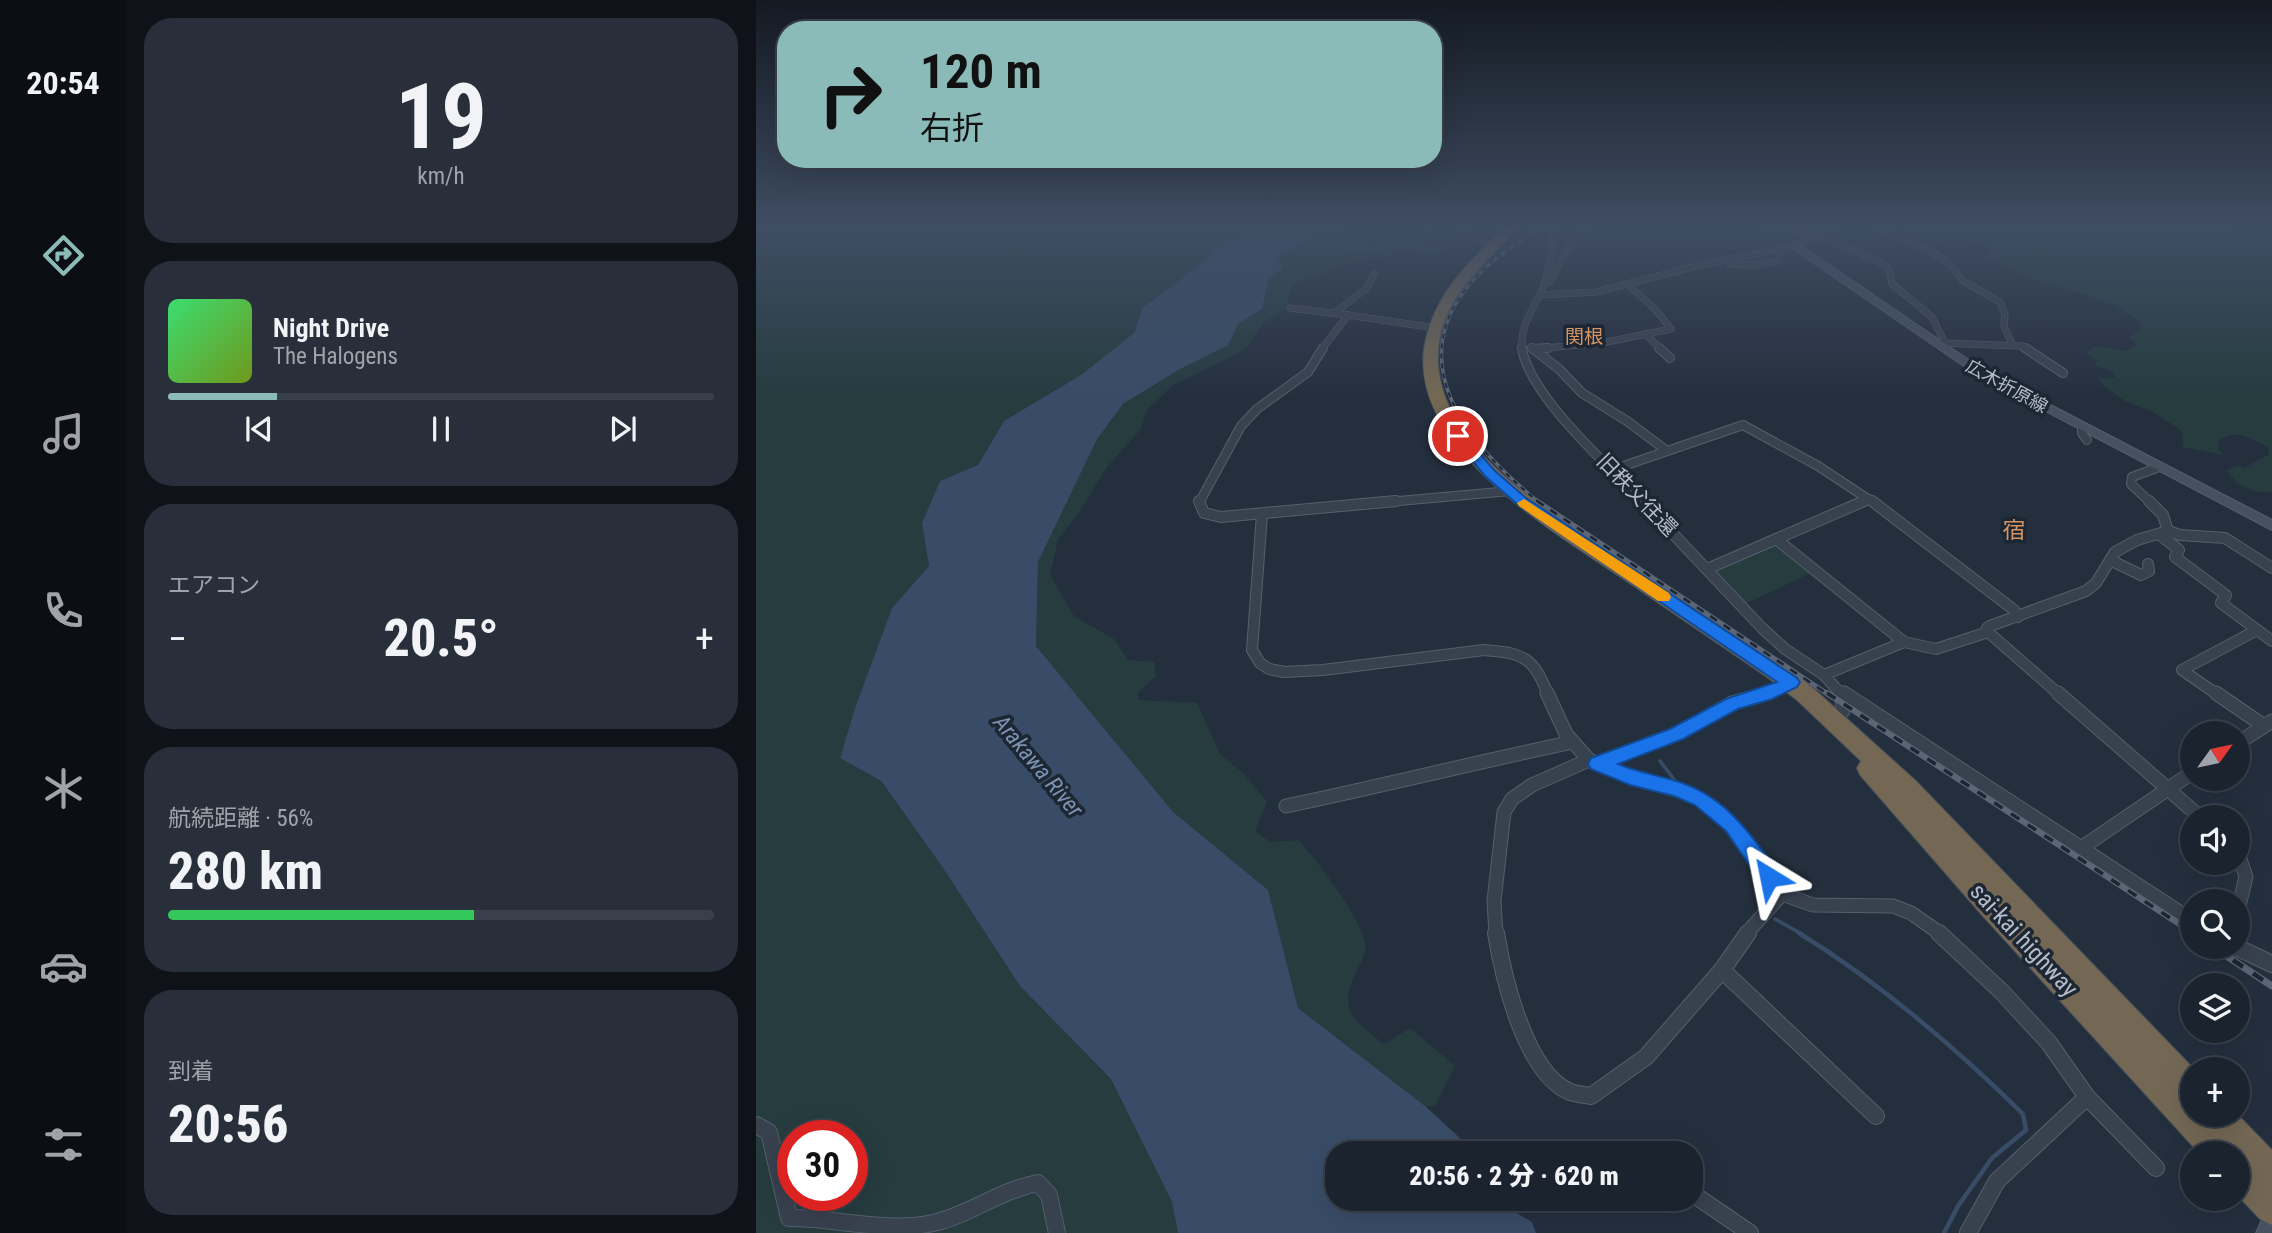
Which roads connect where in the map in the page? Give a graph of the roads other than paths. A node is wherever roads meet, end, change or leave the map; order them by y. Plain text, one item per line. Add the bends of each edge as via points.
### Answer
1 (1369, 284) edge
2 (1456, 284) edge
3 (1542, 284) edge
4 (1549, 284) edge
5 (1627, 284) joint
6 (1850, 284) edge
7 (1892, 284) edge
8 (1967, 284) edge
9 (1541, 291) junction
10 (1290, 308) dead end
11 (1334, 313) junction
12 (1348, 315) junction
13 (1436, 328) junction
14 (1645, 334) junction
15 (1521, 338) junction
16 (1941, 344) junction
17 (2012, 344) junction
18 (1534, 349) junction
19 (1670, 358) dead end
20 (2063, 373) dead end
21 (2082, 427) junction
22 (2087, 440) dead end
23 (1667, 451) junction
24 (2159, 467) junction
25 (1612, 470) junction
26 (1510, 491) junction
27 (1869, 499) junction
28 (1262, 514) junction
29 (2272, 526) edge
30 (2163, 532) junction
31 (1776, 539) junction
32 (2110, 560) junction
33 (2148, 564) dead end
34 (1707, 569) junction
35 (2272, 569) edge
36 (2018, 617) junction
37 (2257, 630) junction
38 (1988, 632) junction
39 (2272, 641) edge
40 (1903, 642) junction
41 (1824, 675) junction
42 (1791, 682) junction
43 (1842, 692) junction
44 (1832, 721) junction
45 (2268, 724) edge
46 (2250, 735) edge
47 (1573, 743) junction
48 (1593, 762) junction
49 (2180, 780) edge
50 (2167, 788) junction
51 (2186, 805) edge
52 (1286, 806) dead end
53 (2081, 848) junction
54 (1782, 894) junction
55 (2180, 913) edge
56 (2250, 954) edge
57 (2272, 964) edge
58 (1722, 970) junction
59 (2180, 1077) edge
60 (2087, 1097) junction
61 (1876, 1116) dead end
62 (756, 1125) edge
63 (2226, 1127) edge
64 (2211, 1141) edge
65 (2156, 1168) dead end
66 (2272, 1175) edge
67 (2250, 1183) edge
68 (1703, 1201) edge
69 (2272, 1207) edge
70 (2272, 1227) edge
71 (1057, 1233) edge
72 (1750, 1233) edge
73 (1968, 1233) edge
74 (2269, 1233) edge

1 - 11 street
2 - 13 highway, sai-kai highway
3 - 9 street
4 - 9 street
5 - 9 street via 1587,294
5 - 14 street via 1671,329
6 - 16 main road, 広木折原線
7 - 16 street via 1932,317
8 - 17 street via 2000,302
9 - 15 street
10 - 11 street
11 - 12 street
12 - 13 street
12 - 28 street via 1308,372 1241,426 1199,499 1200,509 1215,517
13 - 26 highway, sai-kai highway via 1432,373 1448,420 1475,457
14 - 18 street
14 - 19 street
15 - 18 street
15 - 25 street, 旧秩父往還 via 1524,365 1534,383
16 - 17 street
16 - 21 main road, 広木折原線 via 1999,383
17 - 20 street
18 - 23 street via 1588,398
21 - 22 street
21 - 24 main road, 広木折原線
23 - 25 street
23 - 27 street via 1743,425
24 - 29 main road, 広木折原線
24 - 30 street via 2133,477 2131,484 2163,515
25 - 34 street, 旧秩父往還
26 - 28 street
26 - 42 highway, sai-kai highway
27 - 31 street
27 - 36 street
28 - 47 street via 1252,650 1260,663 1284,672 1484,650 1508,652 1531,661 1539,671 1552,707
30 - 32 street via 2137,540
30 - 35 street via 2225,538
30 - 37 street via 2179,550 2175,557 2226,595 2221,603
31 - 34 street
31 - 40 street
32 - 33 street via 2141,575 2147,575
32 - 36 street via 2092,588
34 - 41 street, 旧秩父往還 via 1785,649
36 - 38 street via 1990,626
37 - 39 street
37 - 45 street via 2182,670
38 - 40 street via 1936,649
38 - 50 street
40 - 41 street
41 - 43 street, 旧秩父往還
42 - 44 highway, sai-kai highway
42 - 48 street via 1732,703 1676,734
43 - 44 street via 1843,711
43 - 53 street, 旧秩父往還
44 - 59 highway, sai-kai highway via 1906,788
44 - 64 highway, sai-kai highway via 1892,796
45 - 46 street
47 - 48 street
47 - 52 street
48 - 54 street via 1690,794 1711,806 1732,825
48 - 58 street via 1549,775 1511,800 1502,815 1499,883 1493,904 1495,929 1518,1025 1530,1049 1564,1087 1580,1097 1591,1096 1646,1057
49 - 50 street
50 - 51 street
50 - 53 street
53 - 55 street, 旧秩父往還
54 - 58 street via 1742,939
54 - 60 street via 1813,905 1893,905 1911,913 1935,929 2002,992 2049,1042
56 - 57 street
58 - 61 street
60 - 65 street
60 - 73 street via 1997,1181
62 - 71 street via 769,1132 779,1193 789,1218 830,1218 881,1226 932,1224 1018,1185 1038,1184 1049,1195
63 - 66 highway
67 - 69 highway
68 - 72 street
70 - 74 main road

